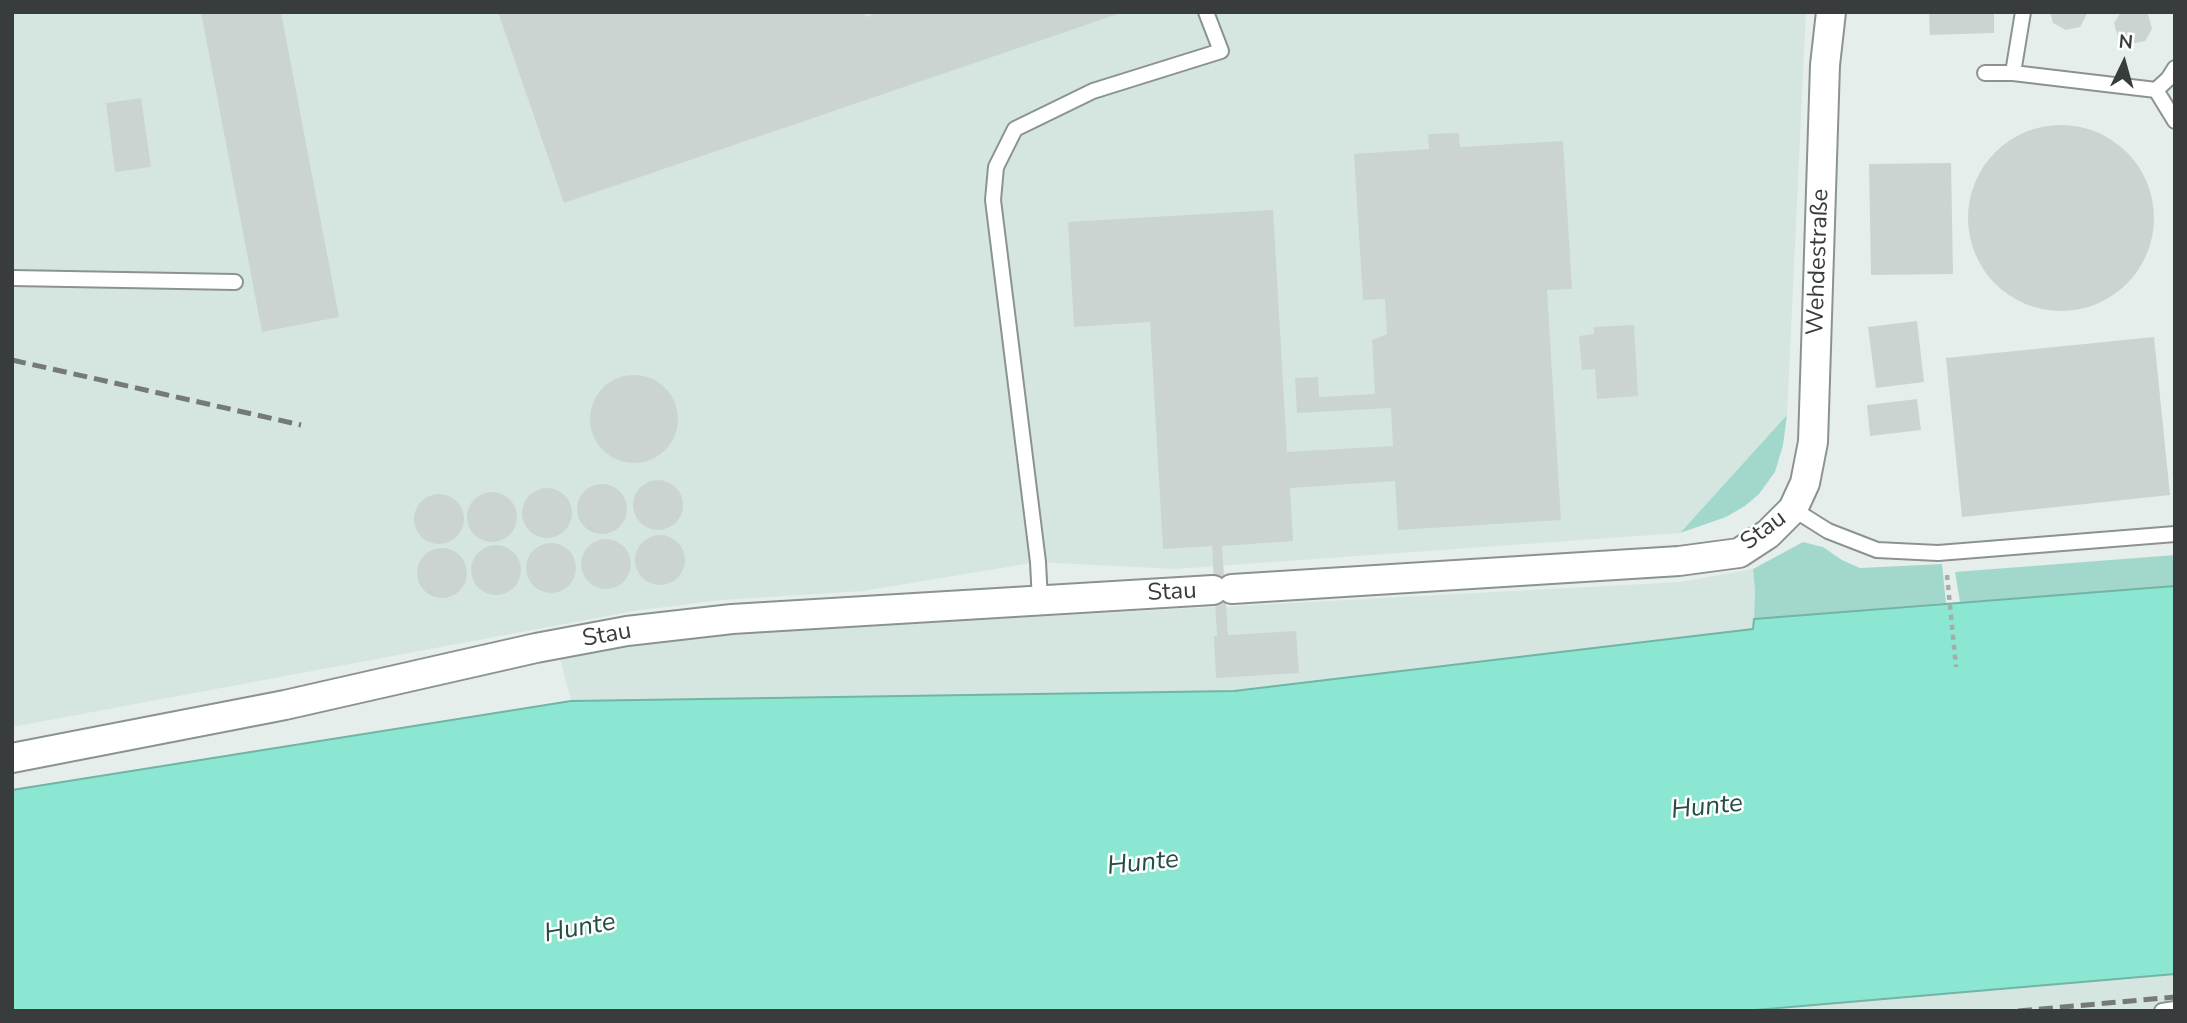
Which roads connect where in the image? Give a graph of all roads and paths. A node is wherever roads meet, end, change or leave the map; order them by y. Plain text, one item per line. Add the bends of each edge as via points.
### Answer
1 (1206, 12) edge
2 (1831, 12) edge
3 (2023, 12) edge
4 (2175, 68) edge
5 (1985, 73) dead end
6 (2013, 73) junction
7 (2156, 90) junction
8 (2175, 121) edge
9 (12, 278) edge
10 (235, 282) dead end
11 (1793, 509) junction
12 (2175, 534) edge
13 (1947, 575) dead end
14 (1041, 601) junction
15 (1956, 667) dead end
16 (12, 758) edge
17 (2175, 1009) edge
18 (2162, 1011) edge

1 - 14 lane via 1221,51 1093,91 1015,129 996,167 993,200
2 - 11 street, Wehdestraße via 1825,65 1813,442 1805,482
3 - 6 lane
4 - 7 lane
5 - 6 lane
6 - 7 lane
7 - 8 lane
9 - 10 lane
11 - 12 lane via 1828,531 1877,550 1938,553
11 - 14 street, Stau via 1768,534 1739,553 1679,561
13 - 15 path
14 - 16 street, Stau via 732,619 627,631
17 - 18 lane

